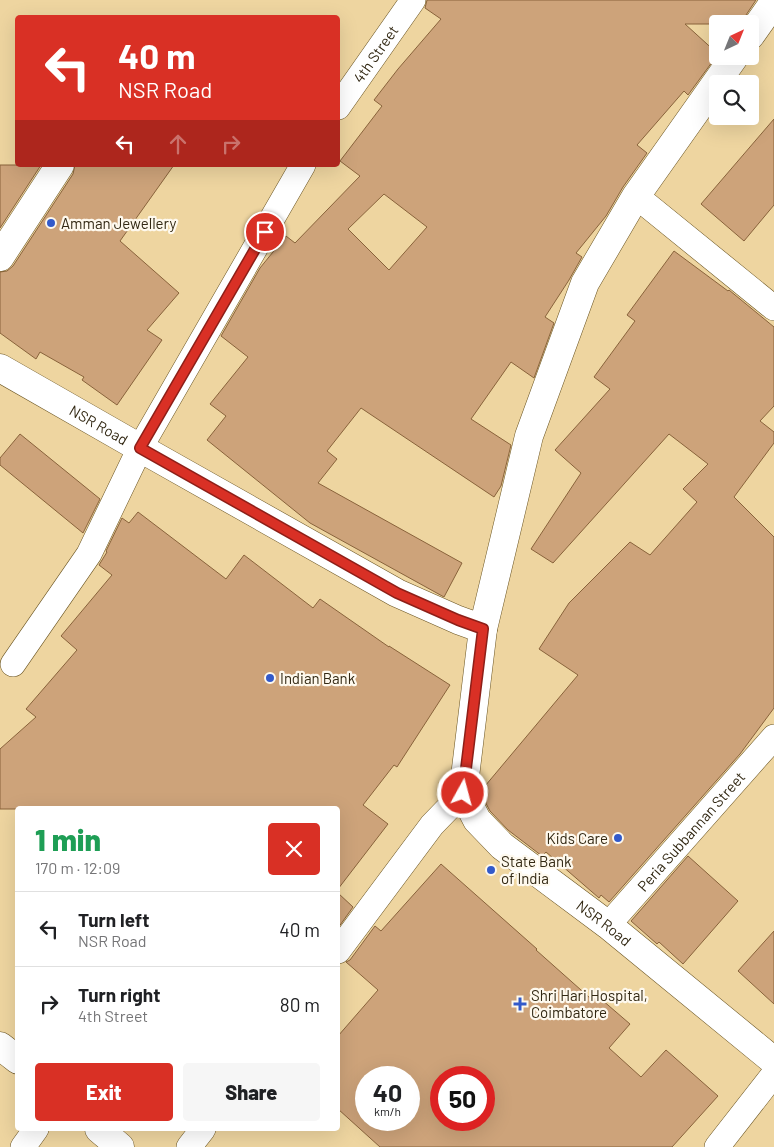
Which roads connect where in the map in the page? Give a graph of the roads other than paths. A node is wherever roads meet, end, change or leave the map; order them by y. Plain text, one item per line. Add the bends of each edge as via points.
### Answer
1 (413, 0) edge
2 (772, 10) edge
3 (759, 25) edge
4 (729, 65) edge
5 (340, 104) edge
6 (59, 167) edge
7 (302, 167) edge
8 (636, 196) junction
9 (0, 257) edge
10 (774, 308) edge
11 (0, 368) edge
12 (140, 448) junction
13 (483, 629) junction
14 (13, 664) dead end
15 (774, 737) edge
16 (463, 793) junction
17 (608, 925) junction
18 (340, 947) edge
19 (0, 1046) edge
20 (15, 1058) edge
21 (774, 1061) edge
22 (774, 1074) edge
23 (35, 1131) edge
24 (101, 1131) edge
25 (201, 1131) edge
26 (23, 1147) edge
27 (120, 1147) edge
28 (189, 1147) edge
29 (717, 1147) edge

1 - 5 street, 4th Street
2 - 3 main road
4 - 8 main road
6 - 9 main road
7 - 12 street
8 - 10 street
8 - 13 main road via 585,282 529,436
11 - 12 main road, NSR Road
12 - 13 main road, NSR Road via 397,593
12 - 14 street via 89,554
13 - 16 main road
15 - 17 street, Peria Subbannan Street
16 - 17 main road, NSR Road via 477,820 502,846
16 - 18 street via 432,825
17 - 21 main road, NSR Road
19 - 20 main road
22 - 29 street
23 - 26 street
24 - 27 main road
25 - 28 street

